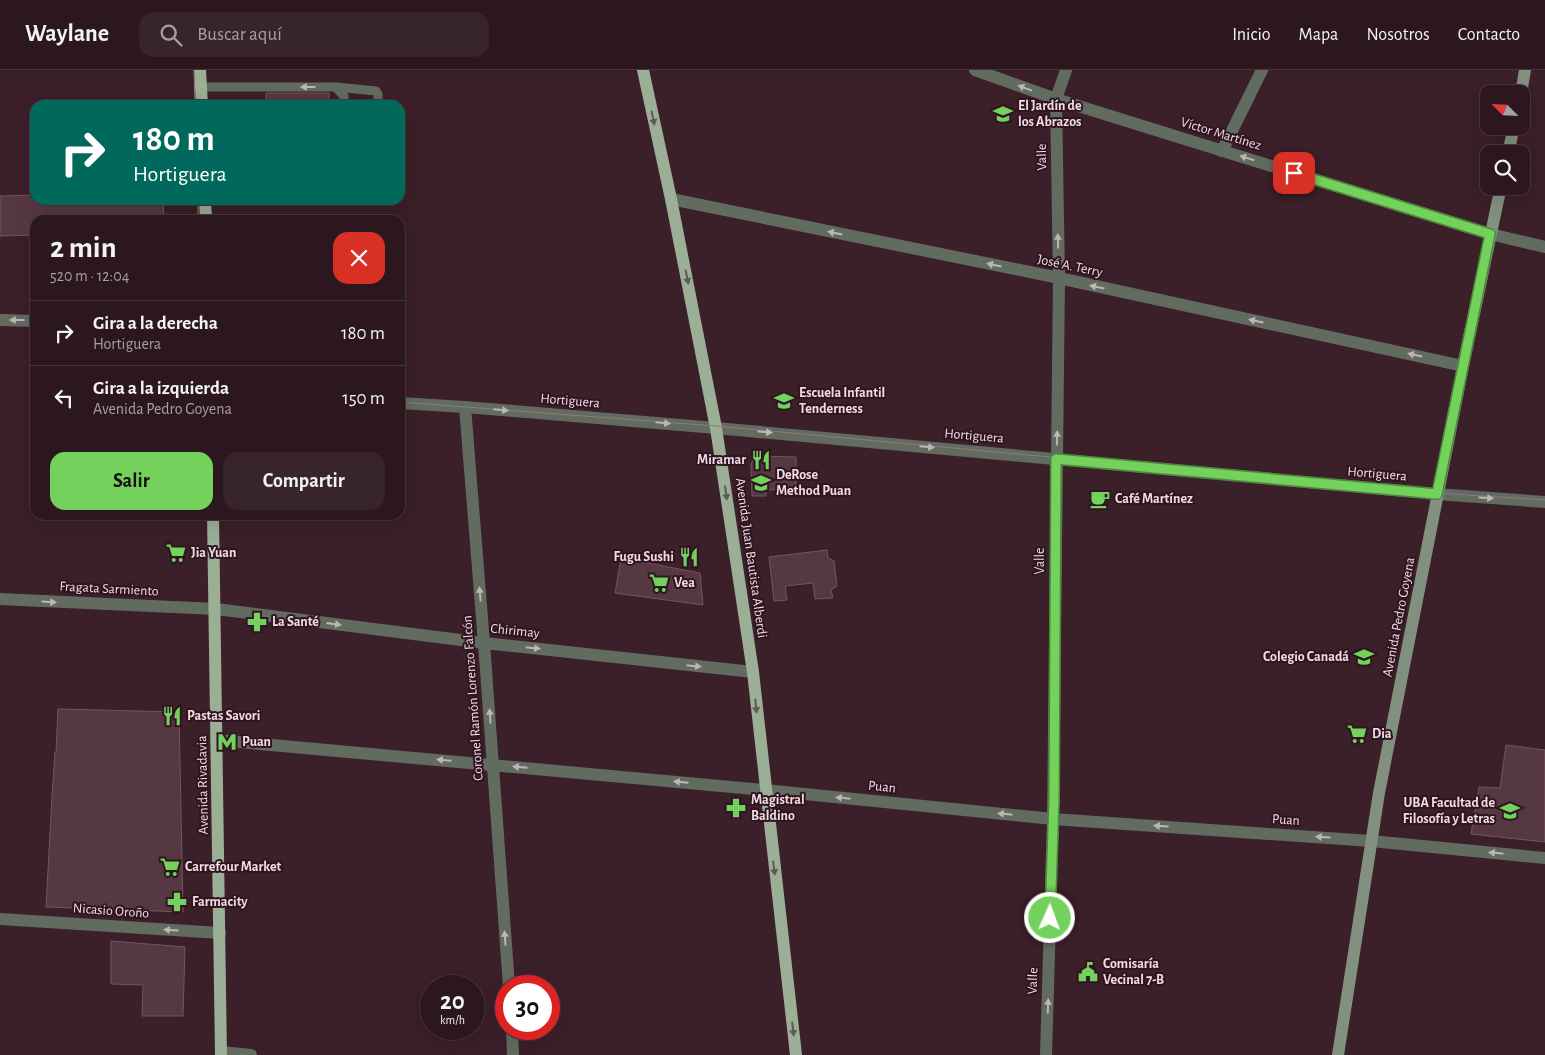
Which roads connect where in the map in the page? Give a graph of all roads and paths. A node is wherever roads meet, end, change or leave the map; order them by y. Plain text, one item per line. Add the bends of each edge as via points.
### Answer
1 (200, 70) edge
2 (643, 70) edge
3 (975, 70) edge
4 (1066, 70) edge
5 (1262, 70) edge
6 (1526, 70) edge
7 (1523, 85) edge
8 (201, 87) junction
9 (335, 87) junction
10 (1056, 99) junction
11 (202, 100) edge
12 (344, 100) edge
13 (378, 100) edge
14 (1222, 151) junction
15 (1499, 195) edge
16 (671, 199) junction
17 (1490, 234) junction
18 (1545, 247) edge
19 (1059, 278) junction
20 (0, 320) edge
21 (30, 320) edge
22 (1463, 366) junction
23 (405, 403) edge
24 (465, 407) junction
25 (716, 428) junction
26 (1056, 459) junction
27 (1437, 494) junction
28 (1545, 502) edge
29 (214, 520) edge
30 (0, 600) edge
31 (216, 609) junction
32 (484, 643) junction
33 (753, 672) junction
34 (217, 740) junction
35 (493, 765) junction
36 (765, 790) junction
37 (1053, 819) junction
38 (1372, 841) junction
39 (1545, 858) edge
40 (0, 919) edge
41 (220, 934) junction
42 (508, 975) edge
43 (512, 1040) edge
44 (221, 1053) edge
45 (251, 1055) edge
46 (513, 1055) edge
47 (796, 1055) edge
48 (1046, 1055) edge
49 (1338, 1055) edge

1 - 8 main road
2 -> 16 main road, Avenida Juan Bautista Alberdi
10 -> 3 street, Víctor Martínez
4 - 10 street, Valle
5 - 14 street
6 - 7 main road
9 -> 8 lane
8 - 11 main road
9 - 12 lane
9 - 13 lane via 376,91
10 - 14 street, Víctor Martínez
19 -> 10 street, Valle
17 -> 14 street, Víctor Martínez
15 - 17 main road, Avenida Pedro Goyena
19 -> 16 street, José A. Terry
16 -> 25 main road, Avenida Juan Bautista Alberdi
17 - 18 street, Víctor Martínez
17 - 22 main road, Avenida Pedro Goyena
22 -> 19 street, José A. Terry
26 -> 19 street, Valle
21 -> 20 street
22 - 27 main road, Avenida Pedro Goyena
23 - 24 street, Hortiguera
24 -> 25 street, Hortiguera
32 -> 24 street, Coronel Ramón Lorenzo Falcón
25 -> 26 street, Hortiguera
25 -> 33 main road, Avenida Juan Bautista Alberdi
26 - 27 street, Hortiguera
26 - 37 street, Valle
27 -> 28 street, Hortiguera
27 - 38 main road, Avenida Pedro Goyena
29 - 31 main road, Avenida Rivadavia
30 -> 31 street, Fragata Sarmiento
31 -> 32 street, Chirimay
31 - 34 main road, Avenida Rivadavia
32 -> 33 street, Chirimay
35 -> 32 street, Coronel Ramón Lorenzo Falcón
33 -> 36 main road, Avenida Juan Bautista Alberdi
35 -> 34 street, Puan
34 - 41 main road, Avenida Rivadavia
36 -> 35 street, Puan
42 -> 35 street, Coronel Ramón Lorenzo Falcón
37 -> 36 street, Puan
36 -> 47 main road, Avenida Juan Bautista Alberdi
38 -> 37 street, Puan
48 -> 37 street, Valle
39 -> 38 street, Puan
38 - 49 main road, Avenida Pedro Goyena
41 -> 40 street, Nicasio Oroño
41 - 44 main road, Avenida Rivadavia
43 - 46 street
44 - 45 street

